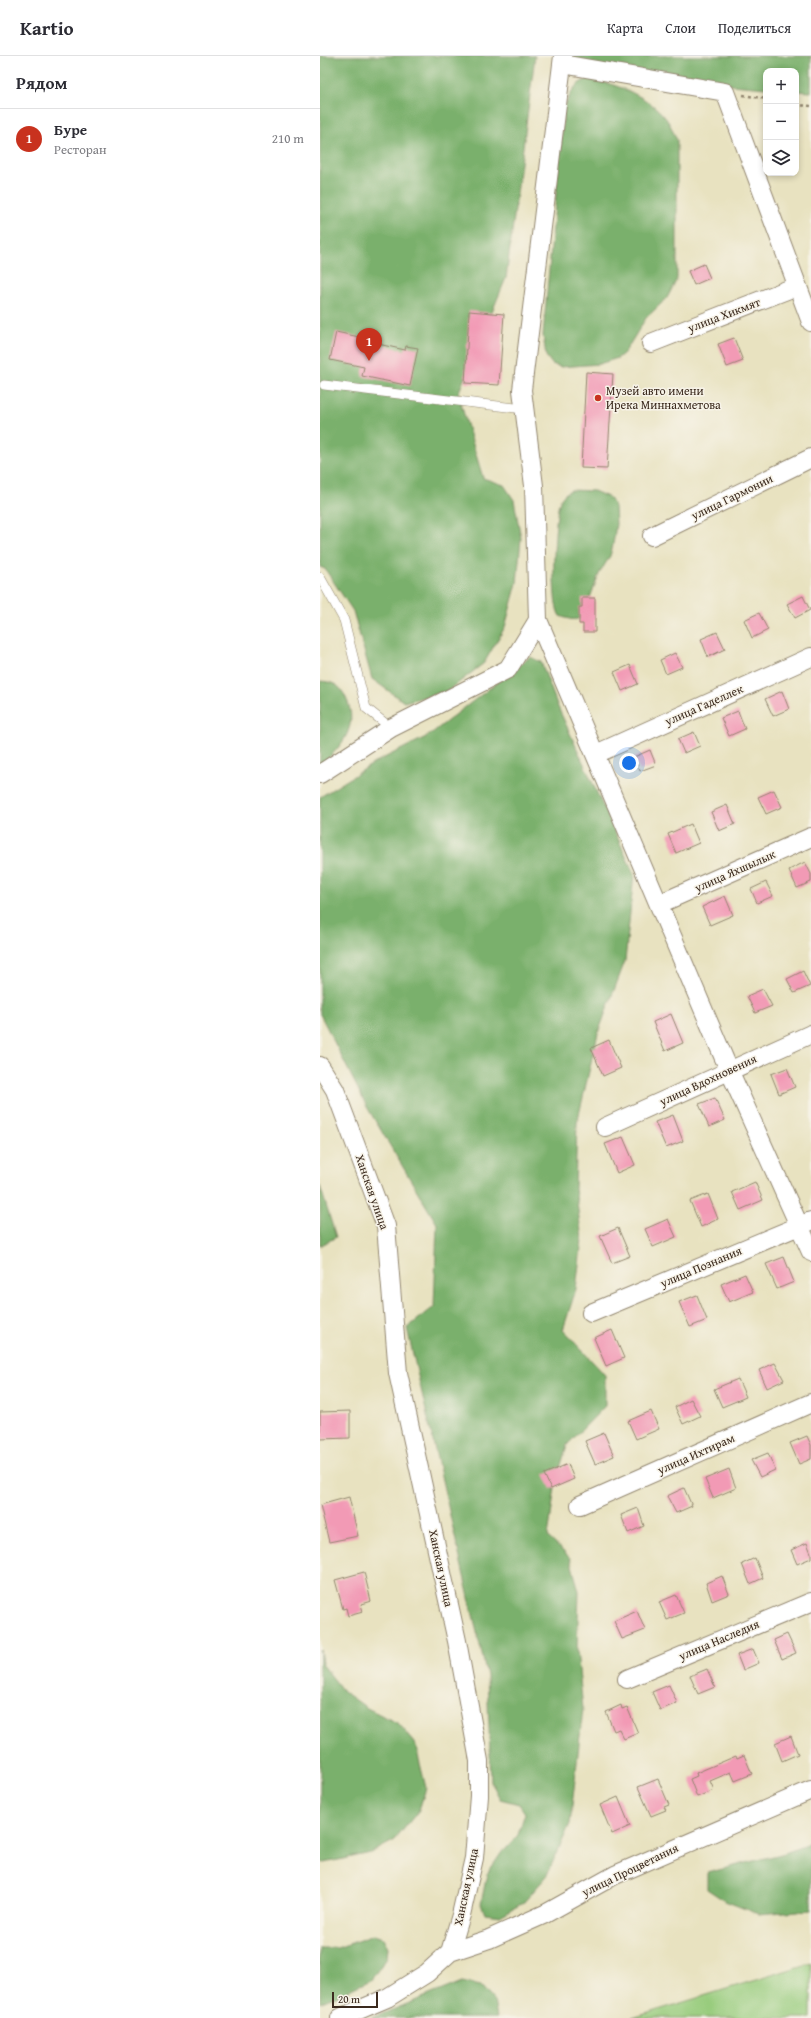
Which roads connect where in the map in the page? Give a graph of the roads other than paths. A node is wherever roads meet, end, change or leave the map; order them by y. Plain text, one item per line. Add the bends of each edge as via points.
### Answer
1 (563, 60) edge
2 (797, 286) junction
3 (811, 322) edge
4 (651, 343) dead end
5 (324, 385) dead end
6 (524, 409) junction
7 (811, 458) edge
8 (652, 536) dead end
9 (320, 577) edge
10 (538, 620) junction
11 (811, 657) edge
12 (391, 728) junction
13 (596, 754) junction
14 (320, 774) edge
15 (811, 837) edge
16 (659, 904) junction
17 (811, 1034) edge
18 (320, 1066) edge
19 (729, 1070) junction
20 (606, 1127) dead end
21 (805, 1224) edge
22 (811, 1252) edge
23 (591, 1313) dead end
24 (811, 1403) edge
25 (580, 1505) dead end
26 (811, 1602) edge
27 (627, 1679) dead end
28 (811, 1790) edge
29 (450, 1952) junction
30 (340, 2018) edge

1 - 2 street via 725,92
1 - 6 street via 522,390
2 - 3 street
2 - 4 street, улица Хикмят
5 - 6 lane
6 - 10 street via 534,486
7 - 8 street, улица Гармонии
9 - 12 lane via 344,620 366,708
10 - 12 street via 508,669
10 - 13 street
11 - 13 street, улица Гаделлек
12 - 14 street
13 - 16 street
15 - 16 street, улица Яхшылык
16 - 19 street
17 - 19 street, улица Вдохновения
18 - 29 street, Ханская улица via 335,1090 386,1226 398,1373 457,1641 479,1761 474,1858
19 - 20 street, улица Вдохновения
19 - 21 street
21 - 22 street
21 - 23 street, улица Познания
24 - 25 street, улица Ихтирам
26 - 27 street, улица Наследия
28 - 29 street, улица Процветания via 615,1875 545,1914 488,1939
29 - 30 street via 427,1973 387,1998

